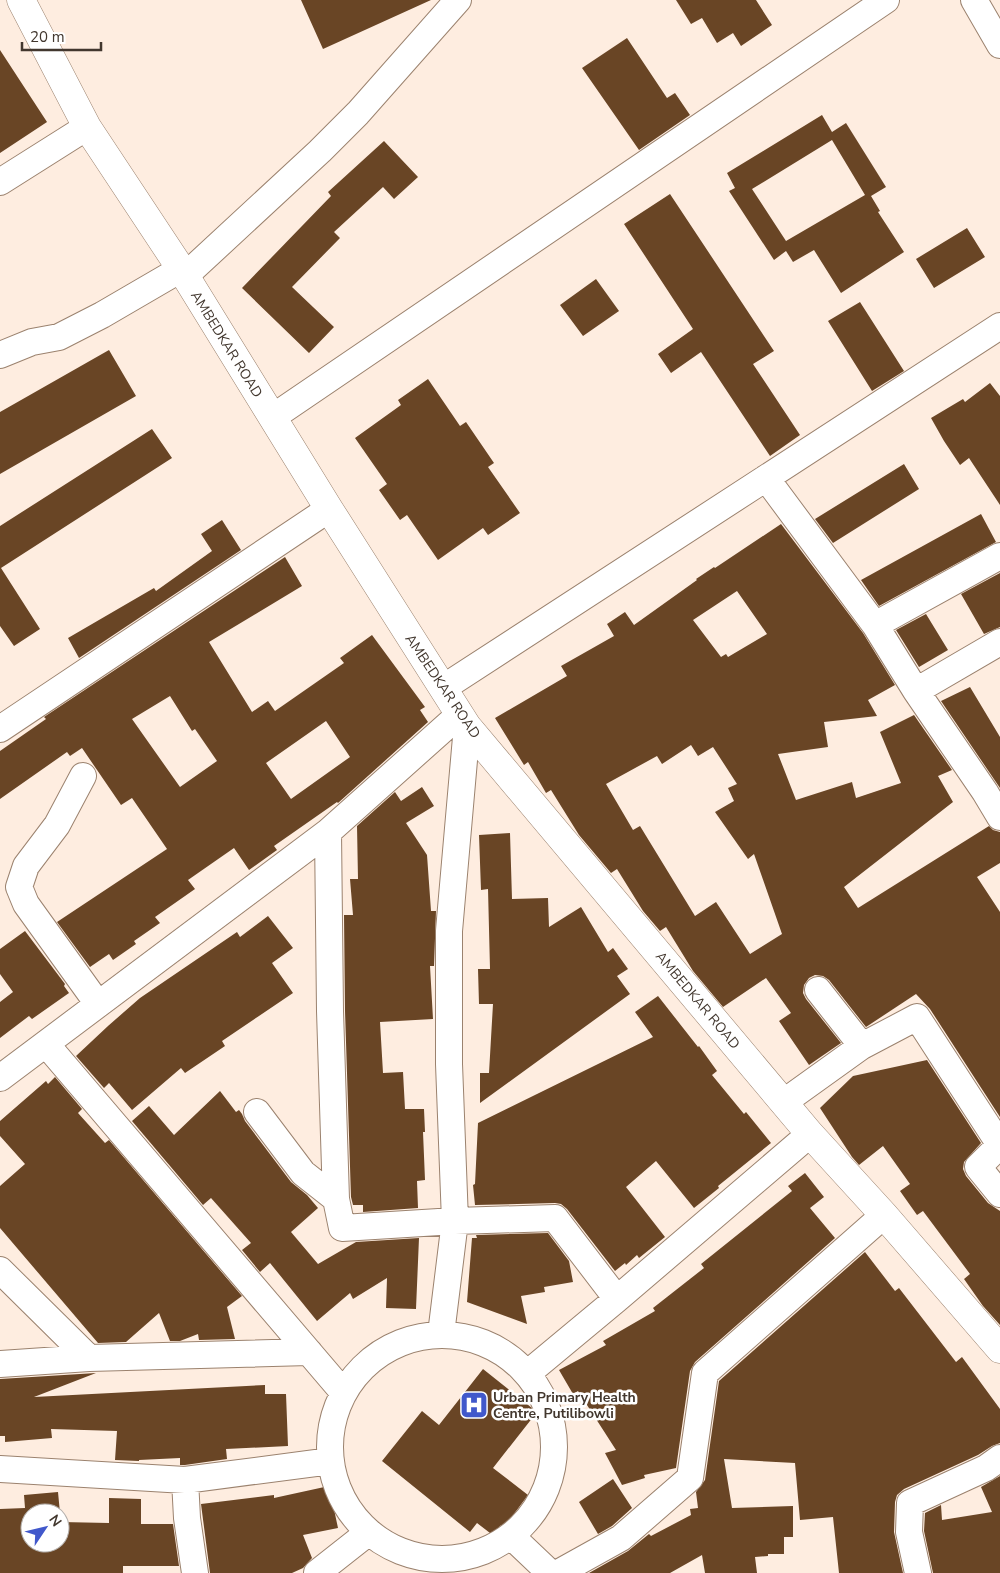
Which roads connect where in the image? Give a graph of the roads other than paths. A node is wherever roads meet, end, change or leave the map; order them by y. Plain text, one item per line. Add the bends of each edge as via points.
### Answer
1 (21, 0) edge
2 (458, 0) edge
3 (886, 0) edge
4 (974, 0) edge
5 (1000, 45) edge
6 (86, 127) junction
7 (0, 182) edge
8 (183, 272) junction
9 (1000, 326) edge
10 (0, 355) edge
11 (273, 417) junction
12 (766, 478) junction
13 (329, 509) junction
14 (1000, 556) edge
15 (875, 625) junction
16 (1000, 642) edge
17 (443, 688) junction
18 (916, 691) junction
19 (463, 721) junction
20 (0, 729) edge
21 (83, 776) dead end
22 (1000, 817) edge
23 (328, 832) junction
24 (818, 990) dead end
25 (98, 1004) junction
26 (46, 1044) junction
27 (862, 1046) junction
28 (0, 1078) edge
29 (784, 1102) junction
30 (257, 1112) dead end
31 (810, 1134) junction
32 (1000, 1194) edge
33 (336, 1199) junction
34 (884, 1215) junction
35 (455, 1221) junction
36 (0, 1270) edge
37 (618, 1299) junction
38 (441, 1334) junction
39 (1000, 1349) edge
40 (309, 1352) junction
41 (89, 1358) junction
42 (0, 1364) edge
43 (528, 1373) junction
44 (343, 1392) junction
45 (1000, 1458) edge
46 (331, 1461) junction
47 (0, 1469) edge
48 (185, 1480) junction
49 (369, 1532) junction
50 (909, 1532) junction
51 (512, 1536) junction
52 (195, 1573) edge
53 (317, 1573) edge
54 (550, 1573) edge
55 (558, 1573) edge
56 (910, 1573) edge
57 (918, 1573) edge

1 - 6 main road, AMBEDKAR ROAD
2 - 8 street via 320,151
3 - 11 street
4 - 5 street
6 - 7 street
6 - 8 main road, AMBEDKAR ROAD
8 - 10 street via 59,337 32,342
8 - 11 main road, AMBEDKAR ROAD
9 - 12 street
11 - 13 main road, AMBEDKAR ROAD
12 - 15 street
12 - 17 street
13 - 17 main road, AMBEDKAR ROAD
13 - 20 street
14 - 15 street
15 - 18 street
16 - 18 street
17 - 19 main road, AMBEDKAR ROAD
18 - 22 street
19 - 23 street
19 - 29 main road, AMBEDKAR ROAD
19 - 35 street via 449,931 449,1064
21 - 25 street via 57,825 26,866 19,886 26,904
23 - 25 street
23 - 33 street
24 - 27 street
25 - 26 street
26 - 28 street
26 - 40 street
27 - 29 street
27 - 32 street via 917,1017 1000,1145 978,1167
29 - 31 main road, AMBEDKAR ROAD
30 - 33 street via 304,1173
31 - 34 main road, AMBEDKAR ROAD
31 - 37 street
33 - 35 street via 342,1228
34 - 39 main road, AMBEDKAR ROAD
34 - 55 street via 706,1372 690,1478 621,1538
35 - 37 street via 555,1218
35 - 38 street
36 - 41 street
37 - 43 street
38 - 43 street via 473,1338 502,1352
38 - 44 street via 412,1338 384,1350 361,1368
40 - 41 street
40 - 44 street
41 - 42 street
43 - 51 street via 546,1404 555,1440 551,1476 536,1510
44 - 46 street via 331,1426
45 - 50 street via 986,1468 910,1503
46 - 48 street
46 - 49 street via 347,1507
47 - 48 street
48 - 52 street
49 - 51 street via 413,1556 448,1560 481,1553
49 - 53 street
50 - 56 street
50 - 57 street
51 - 54 street

